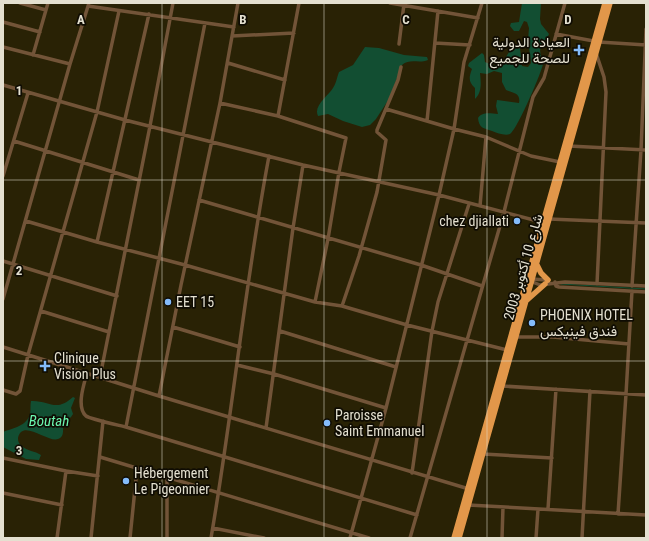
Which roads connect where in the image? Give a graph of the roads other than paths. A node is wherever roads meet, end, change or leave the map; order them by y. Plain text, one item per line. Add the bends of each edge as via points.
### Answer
1 (20, 3) edge
2 (48, 3) edge
3 (173, 3) edge
4 (238, 3) edge
5 (299, 3) edge
6 (390, 3) edge
7 (482, 3) edge
8 (565, 3) edge
9 (605, 3) edge
10 (610, 3) edge
11 (404, 4) edge
12 (89, 5) edge
13 (46, 10) junction
14 (119, 11) junction
15 (438, 11) junction
16 (149, 14) junction
17 (171, 17) junction
18 (478, 18) junction
19 (3, 22) edge
20 (205, 23) junction
21 (234, 27) junction
22 (646, 29) edge
23 (40, 32) junction
24 (294, 33) junction
25 (556, 34) junction
26 (232, 36) junction
27 (596, 41) junction
28 (435, 43) junction
29 (399, 44) dead end
30 (470, 45) junction
31 (645, 45) edge
32 (3, 47) edge
33 (596, 52) junction
34 (33, 55) junction
35 (228, 63) junction
36 (70, 64) junction
37 (402, 67) dead end
38 (284, 80) junction
39 (3, 86) edge
40 (28, 93) junction
41 (60, 102) junction
42 (220, 103) junction
43 (386, 109) junction
44 (97, 112) junction
45 (278, 116) junction
46 (125, 120) junction
47 (427, 121) junction
48 (150, 126) junction
49 (454, 129) junction
50 (182, 134) junction
51 (486, 137) junction
52 (14, 141) junction
53 (212, 141) junction
54 (568, 146) junction
55 (602, 148) junction
56 (521, 150) junction
57 (641, 150) junction
58 (646, 150) edge
59 (46, 151) junction
60 (269, 156) junction
61 (560, 162) junction
62 (83, 163) junction
63 (303, 165) junction
64 (112, 172) junction
65 (339, 172) junction
66 (3, 176) edge
67 (139, 180) junction
68 (380, 181) junction
69 (439, 195) junction
70 (199, 200) junction
71 (469, 204) junction
72 (480, 206) junction
73 (504, 212) junction
74 (257, 217) junction
75 (26, 221) junction
76 (599, 221) junction
77 (547, 222) junction
78 (636, 222) junction
79 (646, 223) edge
80 (293, 228) junction
81 (64, 232) junction
82 (328, 239) junction
83 (97, 242) junction
84 (361, 248) junction
85 (126, 250) junction
86 (159, 258) junction
87 (3, 261) edge
88 (13, 264) junction
89 (537, 264) junction
90 (185, 265) junction
91 (421, 265) junction
92 (447, 273) junction
93 (50, 275) junction
94 (530, 280) junction
95 (546, 282) junction
96 (555, 282) junction
97 (249, 283) junction
98 (597, 284) junction
99 (482, 286) junction
100 (632, 286) junction
101 (646, 286) edge
102 (632, 291) junction
103 (646, 292) edge
104 (285, 293) junction
105 (117, 296) junction
106 (3, 299) edge
107 (527, 300) junction
108 (315, 302) junction
109 (342, 306) junction
110 (41, 311) junction
111 (407, 325) junction
112 (173, 326) junction
113 (280, 331) junction
114 (432, 331) junction
115 (109, 332) junction
116 (516, 337) junction
117 (467, 340) junction
118 (629, 344) junction
119 (3, 347) edge
120 (240, 347) junction
121 (509, 351) junction
122 (28, 355) junction
123 (237, 365) junction
124 (396, 367) junction
125 (86, 373) junction
126 (274, 374) junction
127 (100, 377) junction
128 (502, 386) junction
129 (133, 388) junction
130 (556, 389) junction
131 (3, 390) edge
132 (590, 391) junction
133 (626, 394) junction
134 (646, 395) edge
135 (158, 396) junction
136 (386, 408) junction
137 (229, 417) junction
138 (103, 421) junction
139 (126, 427) junction
140 (266, 428) junction
141 (483, 454) junction
142 (100, 457) junction
143 (224, 457) junction
144 (3, 458) edge
145 (552, 458) junction
146 (372, 460) junction
147 (137, 469) junction
148 (66, 471) junction
149 (412, 472) junction
150 (98, 476) junction
151 (167, 478) junction
152 (428, 478) junction
153 (470, 490) junction
154 (3, 493) edge
155 (219, 493) junction
156 (361, 498) junction
157 (62, 505) junction
158 (468, 505) junction
159 (503, 507) junction
160 (538, 509) junction
161 (548, 510) junction
162 (584, 512) junction
163 (618, 514) junction
164 (417, 515) junction
165 (646, 515) edge
166 (213, 528) junction
167 (351, 533) junction
168 (58, 538) edge
169 (91, 538) edge
170 (130, 538) edge
171 (167, 538) edge
172 (211, 538) edge
173 (264, 538) edge
174 (350, 538) edge
175 (369, 538) edge
176 (410, 538) edge
177 (454, 538) edge
178 (459, 538) edge
179 (502, 538) edge
180 (536, 538) edge
181 (582, 538) edge

1 - 13 street
2 - 13 street
3 - 17 street
4 - 21 street
5 - 24 street
6 - 11 street
7 - 18 street
8 - 25 street
9 - 27 highway, شارع 10 أكتوبر 2003
10 - 27 highway, شارع 10 أكتوبر 2003
11 - 15 street
11 - 29 street
12 - 14 street
12 - 36 street
13 - 23 street
14 - 16 street
14 - 44 street
15 - 18 street
15 - 28 street
16 - 17 street
16 - 46 street
17 - 20 street
17 - 48 street
18 - 30 street
19 - 23 street
20 - 21 street
20 - 50 street
21 - 26 street
22 - 31 street
23 - 34 street
24 - 26 street
24 - 38 street
25 - 27 street
25 - 56 street via 544,78 533,97
26 - 35 street
27 - 31 street
27 - 33 highway, شارع 10 أكتوبر 2003
27 - 54 highway, شارع 10 أكتوبر 2003
28 - 30 street
28 - 47 street
30 - 49 street via 463,67
31 - 57 street
32 - 34 street
33 - 54 highway, شارع 10 أكتوبر 2003
33 - 55 street via 605,85
34 - 36 street
35 - 38 street
35 - 42 street
36 - 41 street
37 - 43 street
38 - 45 street
39 - 40 street
40 - 41 street
40 - 52 street
41 - 44 street
41 - 59 street
42 - 45 street
42 - 53 street
43 - 47 street
43 - 68 street via 377,130 386,140
44 - 46 street
44 - 62 street
45 - 65 street via 346,138
46 - 48 street
46 - 64 street
47 - 49 street
48 - 50 street
48 - 67 street
49 - 51 street
49 - 69 street
50 - 53 street
50 - 86 street
51 - 56 street
51 - 72 street
52 - 59 street
52 - 66 street
53 - 60 street
53 - 70 street
54 - 55 street
54 - 61 highway, شارع 10 أكتوبر 2003
54 - 77 highway, شارع 10 أكتوبر 2003
55 - 57 street
55 - 76 street
56 - 61 street via 531,156
56 - 73 street
57 - 58 street
57 - 78 street
59 - 62 street
59 - 75 street
60 - 63 street
60 - 74 street
61 - 77 highway, شارع 10 أكتوبر 2003
62 - 64 street
62 - 81 street
63 - 65 street
63 - 80 street
64 - 67 street
64 - 83 street
65 - 68 street
65 - 82 street
67 - 85 street
68 - 69 street
68 - 84 street
69 - 71 street
69 - 91 street
70 - 74 street
70 - 90 street
71 - 72 street
71 - 92 street
72 - 73 street
73 - 77 street
73 - 99 street
74 - 80 street
74 - 97 street
75 - 81 street
75 - 88 street
76 - 77 street
76 - 78 street
76 - 98 street
77 - 89 highway, شارع 10 أكتوبر 2003
77 - 94 highway, شارع 10 أكتوبر 2003
78 - 79 street
78 - 100 street
80 - 82 street
80 - 104 street
81 - 83 street
81 - 93 street
82 - 84 street
82 - 108 street
83 - 85 street
84 - 91 street
84 - 109 street
85 - 86 street
85 - 105 street
86 - 90 street
86 - 129 street
87 - 88 street
88 - 93 street
88 - 106 street
89 - 94 highway, شارع 10 أكتوبر 2003
89 - 95 highway
90 - 97 street
90 - 112 street
91 - 92 street
91 - 111 street
92 - 99 street
92 - 114 street
93 - 105 street
93 - 110 street
94 - 95 street via 538,284
94 - 107 highway, شارع 10 أكتوبر 2003
94 - 121 highway, شارع 10 أكتوبر 2003
95 - 96 street
95 - 107 highway
96 - 98 street
96 - 102 street via 559,287
97 - 104 street
97 - 120 street
98 - 100 street
99 - 117 street
100 - 101 street
102 - 103 street
102 - 118 street
104 - 108 street
104 - 113 street
105 - 115 street
107 - 116 highway, شارع 10 أكتوبر 2003
108 - 109 street
109 - 111 street
110 - 115 street
110 - 122 street
111 - 114 street
111 - 124 street
112 - 120 street
112 - 135 street
113 - 124 street
113 - 126 street
114 - 117 street
114 - 149 street
115 - 127 street
116 - 118 street
116 - 121 highway, شارع 10 أكتوبر 2003
117 - 121 street
117 - 152 street
118 - 133 street
119 - 122 street
120 - 123 street
121 - 128 highway, شارع 10 أكتوبر 2003
121 - 153 highway, شارع 10 أكتوبر 2003
122 - 125 street
122 - 131 street via 19,393
123 - 126 street
123 - 137 street
124 - 136 street
125 - 127 street
125 - 138 street via 82,409 86,416
126 - 136 street
126 - 140 street
127 - 129 street
128 - 130 street
128 - 141 highway, شارع 10 أكتوبر 2003
129 - 135 street
129 - 139 street
130 - 132 street
130 - 145 street
132 - 133 street
132 - 162 street
133 - 134 street
133 - 163 street
135 - 137 street
136 - 146 street
137 - 140 street
137 - 143 street
138 - 139 street
138 - 142 street
139 - 143 street
140 - 146 street
141 - 145 street
141 - 153 highway, شارع 10 أكتوبر 2003
142 - 147 street
142 - 150 street
143 - 155 street
143 - 156 street
144 - 148 street
145 - 161 street
146 - 149 street
146 - 156 street
147 - 151 street
147 - 170 street
148 - 150 street
148 - 157 street
149 - 152 street
150 - 169 street
151 - 155 street
151 - 171 street
152 - 153 street
152 - 164 street
153 - 158 highway, شارع 10 أكتوبر 2003
153 - 177 highway, شارع 10 أكتوبر 2003
154 - 157 street
155 - 166 street
155 - 167 street
156 - 164 street
156 - 167 street
157 - 168 street
158 - 159 street
158 - 178 highway, شارع 10 أكتوبر 2003
159 - 160 street
159 - 179 street
160 - 161 street
160 - 180 street
161 - 162 street
162 - 163 street
162 - 181 street
163 - 165 street
164 - 176 street
166 - 172 street
166 - 173 street
167 - 174 street
167 - 175 street

